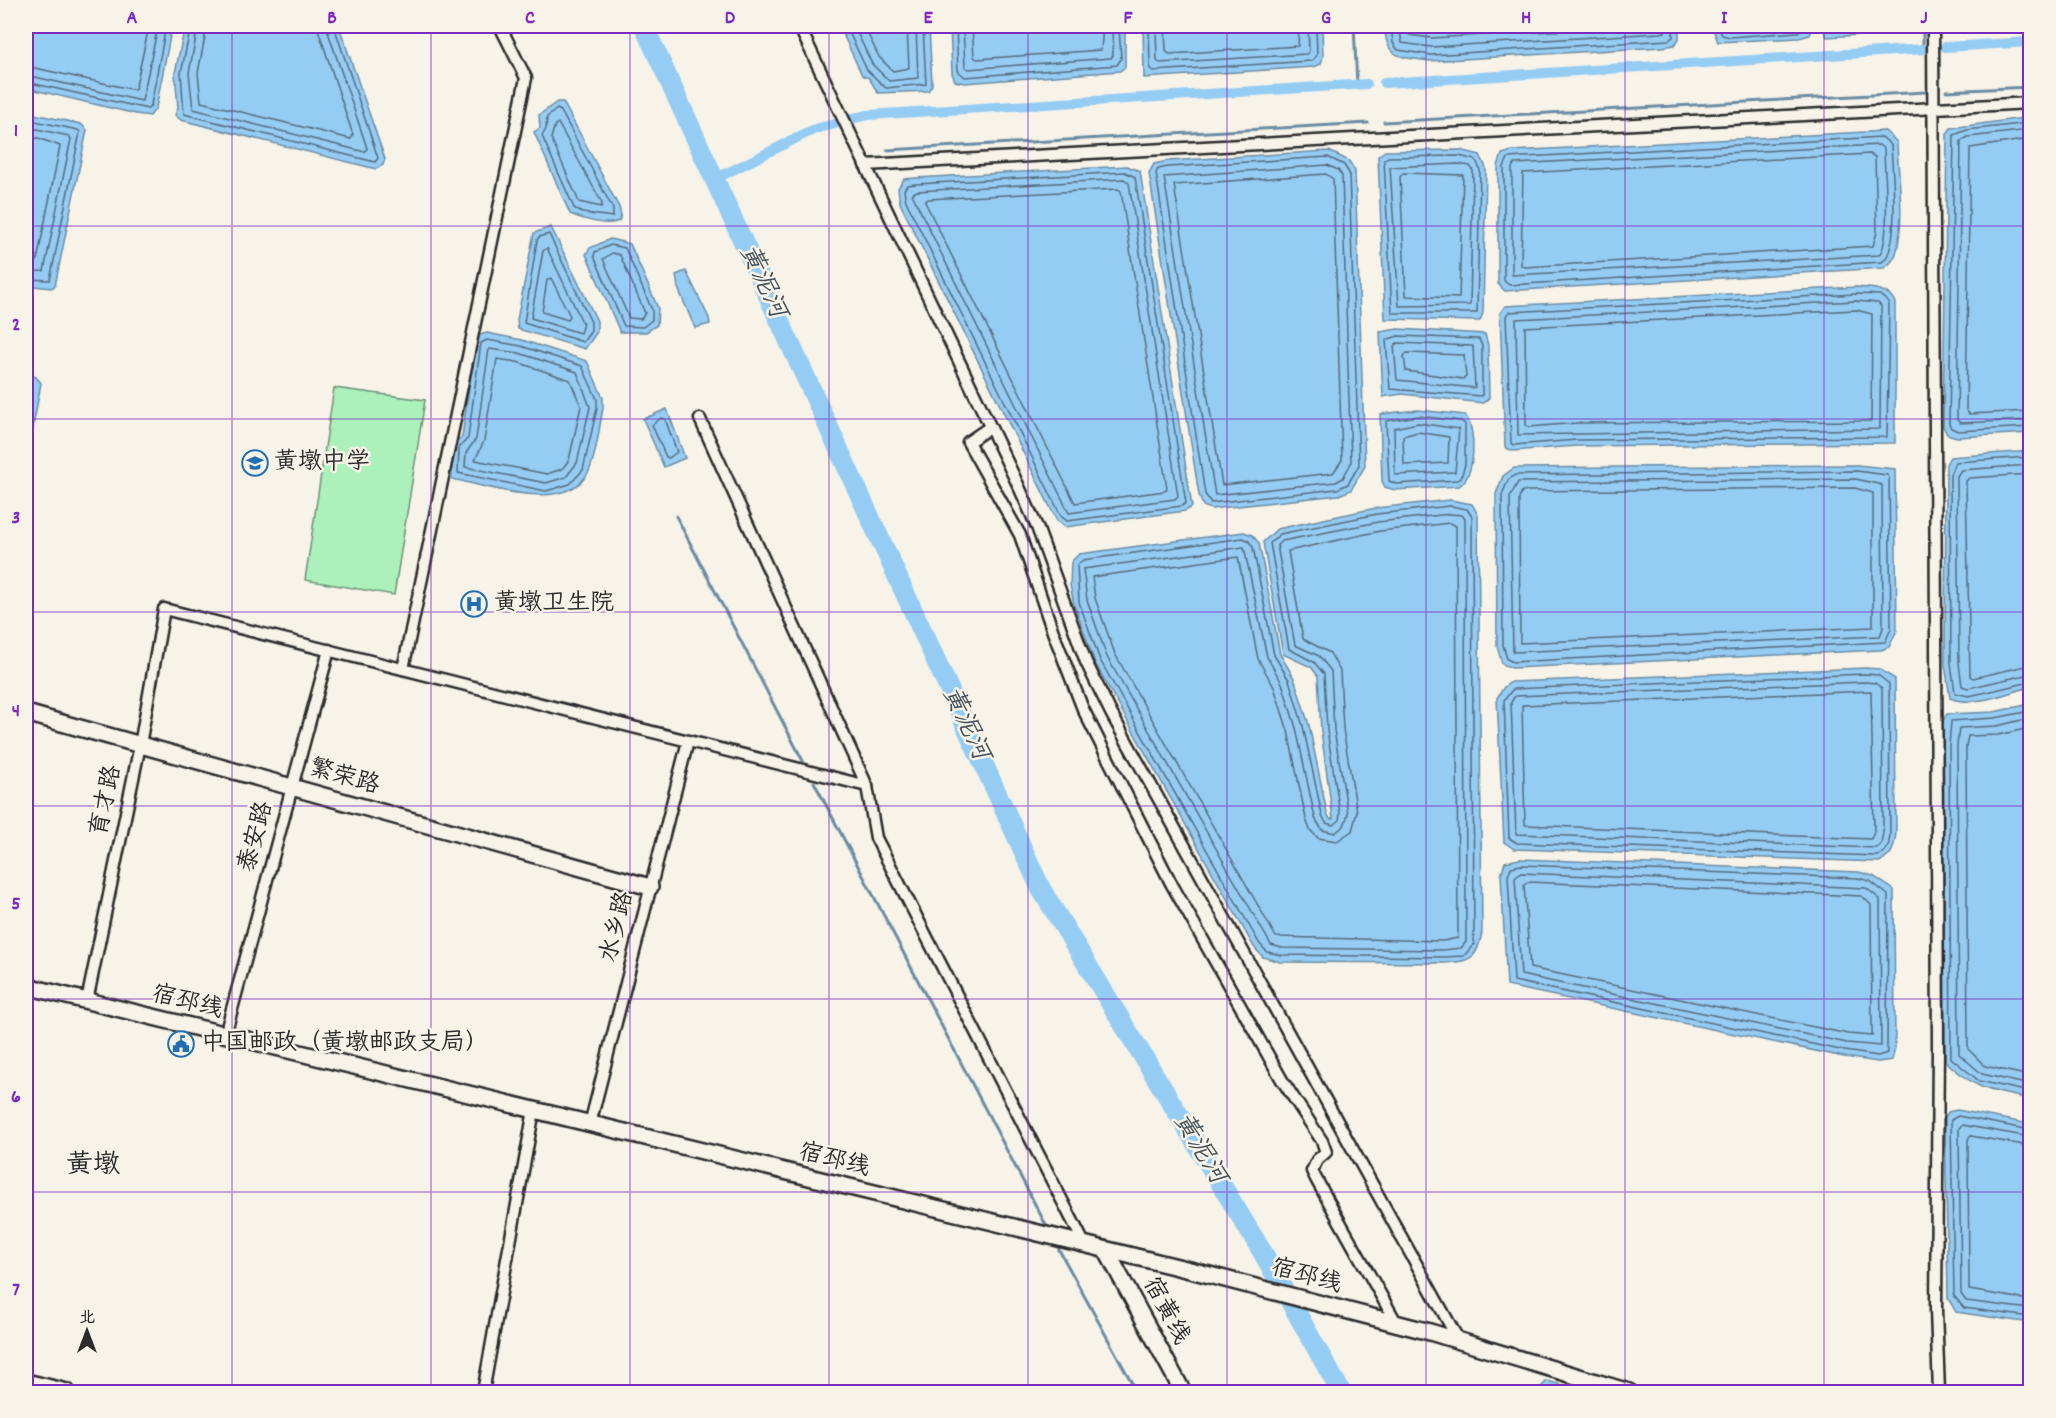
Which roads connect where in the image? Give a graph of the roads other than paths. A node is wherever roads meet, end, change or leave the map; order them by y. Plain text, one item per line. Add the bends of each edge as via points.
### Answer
1 (500, 26) edge
2 (799, 26) edge
3 (1933, 26) edge
4 (2031, 103) edge
5 (1932, 109) junction
6 (865, 165) junction
7 (700, 419) dead end
8 (990, 427) junction
9 (1037, 527) junction
10 (1020, 535) junction
11 (329, 650) junction
12 (403, 669) junction
13 (26, 713) edge
14 (688, 741) junction
15 (140, 745) junction
16 (867, 786) junction
17 (292, 787) junction
18 (650, 887) junction
19 (26, 986) edge
20 (87, 1001) junction
21 (225, 1035) junction
22 (534, 1110) junction
23 (590, 1124) junction
24 (1085, 1245) junction
25 (1106, 1250) junction
26 (1397, 1324) junction
27 (1459, 1341) junction
28 (26, 1382) edge
29 (67, 1392) edge
30 (483, 1392) edge
31 (1183, 1392) edge
32 (1629, 1392) edge
33 (1939, 1392) edge

1 - 12 street via 526,78
2 - 6 street
3 - 5 street
4 - 5 street
5 - 6 street
5 - 33 street
6 - 8 street
7 - 16 street
8 - 9 street
8 - 10 street via 968,442
9 - 10 street
9 - 27 street via 1086,662 1111,713
10 - 26 street via 1083,709 1171,883 1282,1080 1322,1141 1326,1152 1312,1171
11 - 12 street
11 - 15 street, 育才路 via 164,609
11 - 17 street, 泰安路
12 - 14 street
13 - 15 street, 繁荣路
14 - 16 street
14 - 18 street, 水乡路
15 - 17 street, 繁荣路
15 - 20 street, 育才路
16 - 24 street via 876,838
17 - 18 street, 繁荣路
17 - 21 street, 泰安路
18 - 23 street, 水乡路
19 - 20 street, 宿邳线
20 - 21 street, 宿邳线
21 - 22 street, 宿邳线
22 - 23 street, 宿邳线
22 - 30 street
23 - 24 street, 宿邳线
24 - 25 street, 宿邳线
25 - 26 street, 宿邳线
25 - 31 street, 宿黄线
26 - 27 street, 宿邳线
27 - 32 street, 宿邳线
28 - 29 street

